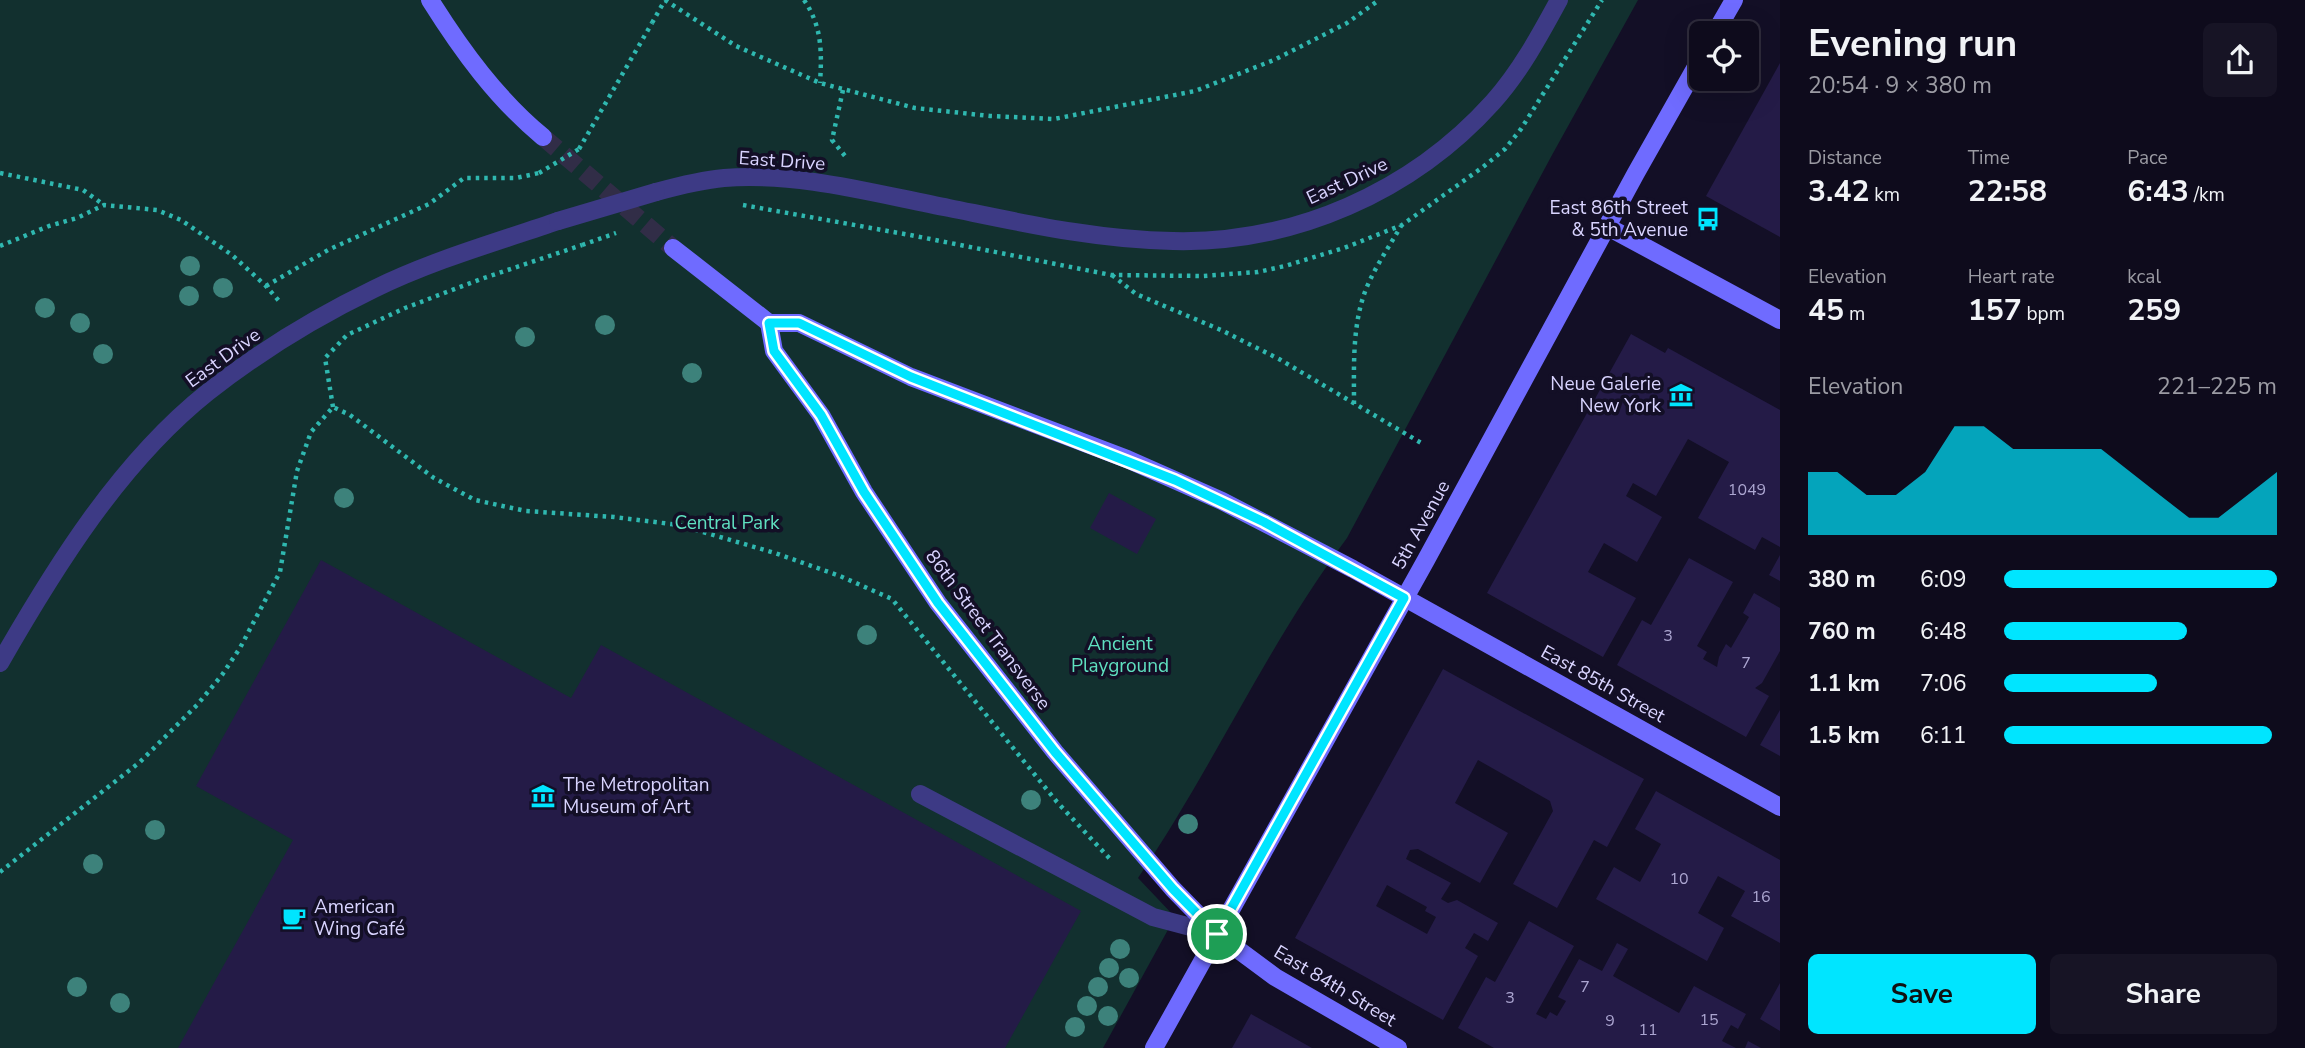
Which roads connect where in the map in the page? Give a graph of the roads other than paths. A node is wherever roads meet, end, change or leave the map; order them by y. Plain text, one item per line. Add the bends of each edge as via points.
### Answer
1 (430, 0) edge
2 (1559, 0) edge
3 (1734, 0) edge
4 (1722, 21) edge
5 (1689, 79) edge
6 (543, 137) tunnel mouth
7 (1608, 227) junction
8 (673, 248) tunnel mouth
9 (1780, 320) edge
10 (769, 323) junction
11 (1404, 598) junction
12 (0, 663) edge
13 (919, 794) dead end
14 (1780, 807) edge
15 (1217, 934) junction
16 (1154, 1048) edge
17 (1398, 1048) edge

1 - 6 main road via 495,91
2 - 12 street, East Drive, bridge via 1512,78 1446,148 1382,190 1284,230 1210,240 1137,240 1053,229 852,189 759,177 723,178 656,192 558,222 375,288 275,345 207,393 151,447 59,565
3 - 4 main road
5 - 7 main road, 5th Avenue
7 - 9 main road
7 - 11 main road, 5th Avenue
8 - 10 main road
10 - 11 main road via 799,323 911,377 1163,475
10 - 15 main road, 86th Street Transverse via 774,351 821,415 871,503 938,603 1055,752
11 - 14 main road, East 85th Street
11 - 15 main road, 5th Avenue
13 - 15 street via 1153,917
15 - 16 main road, 5th Avenue
15 - 17 main road, East 84th Street via 1301,994

